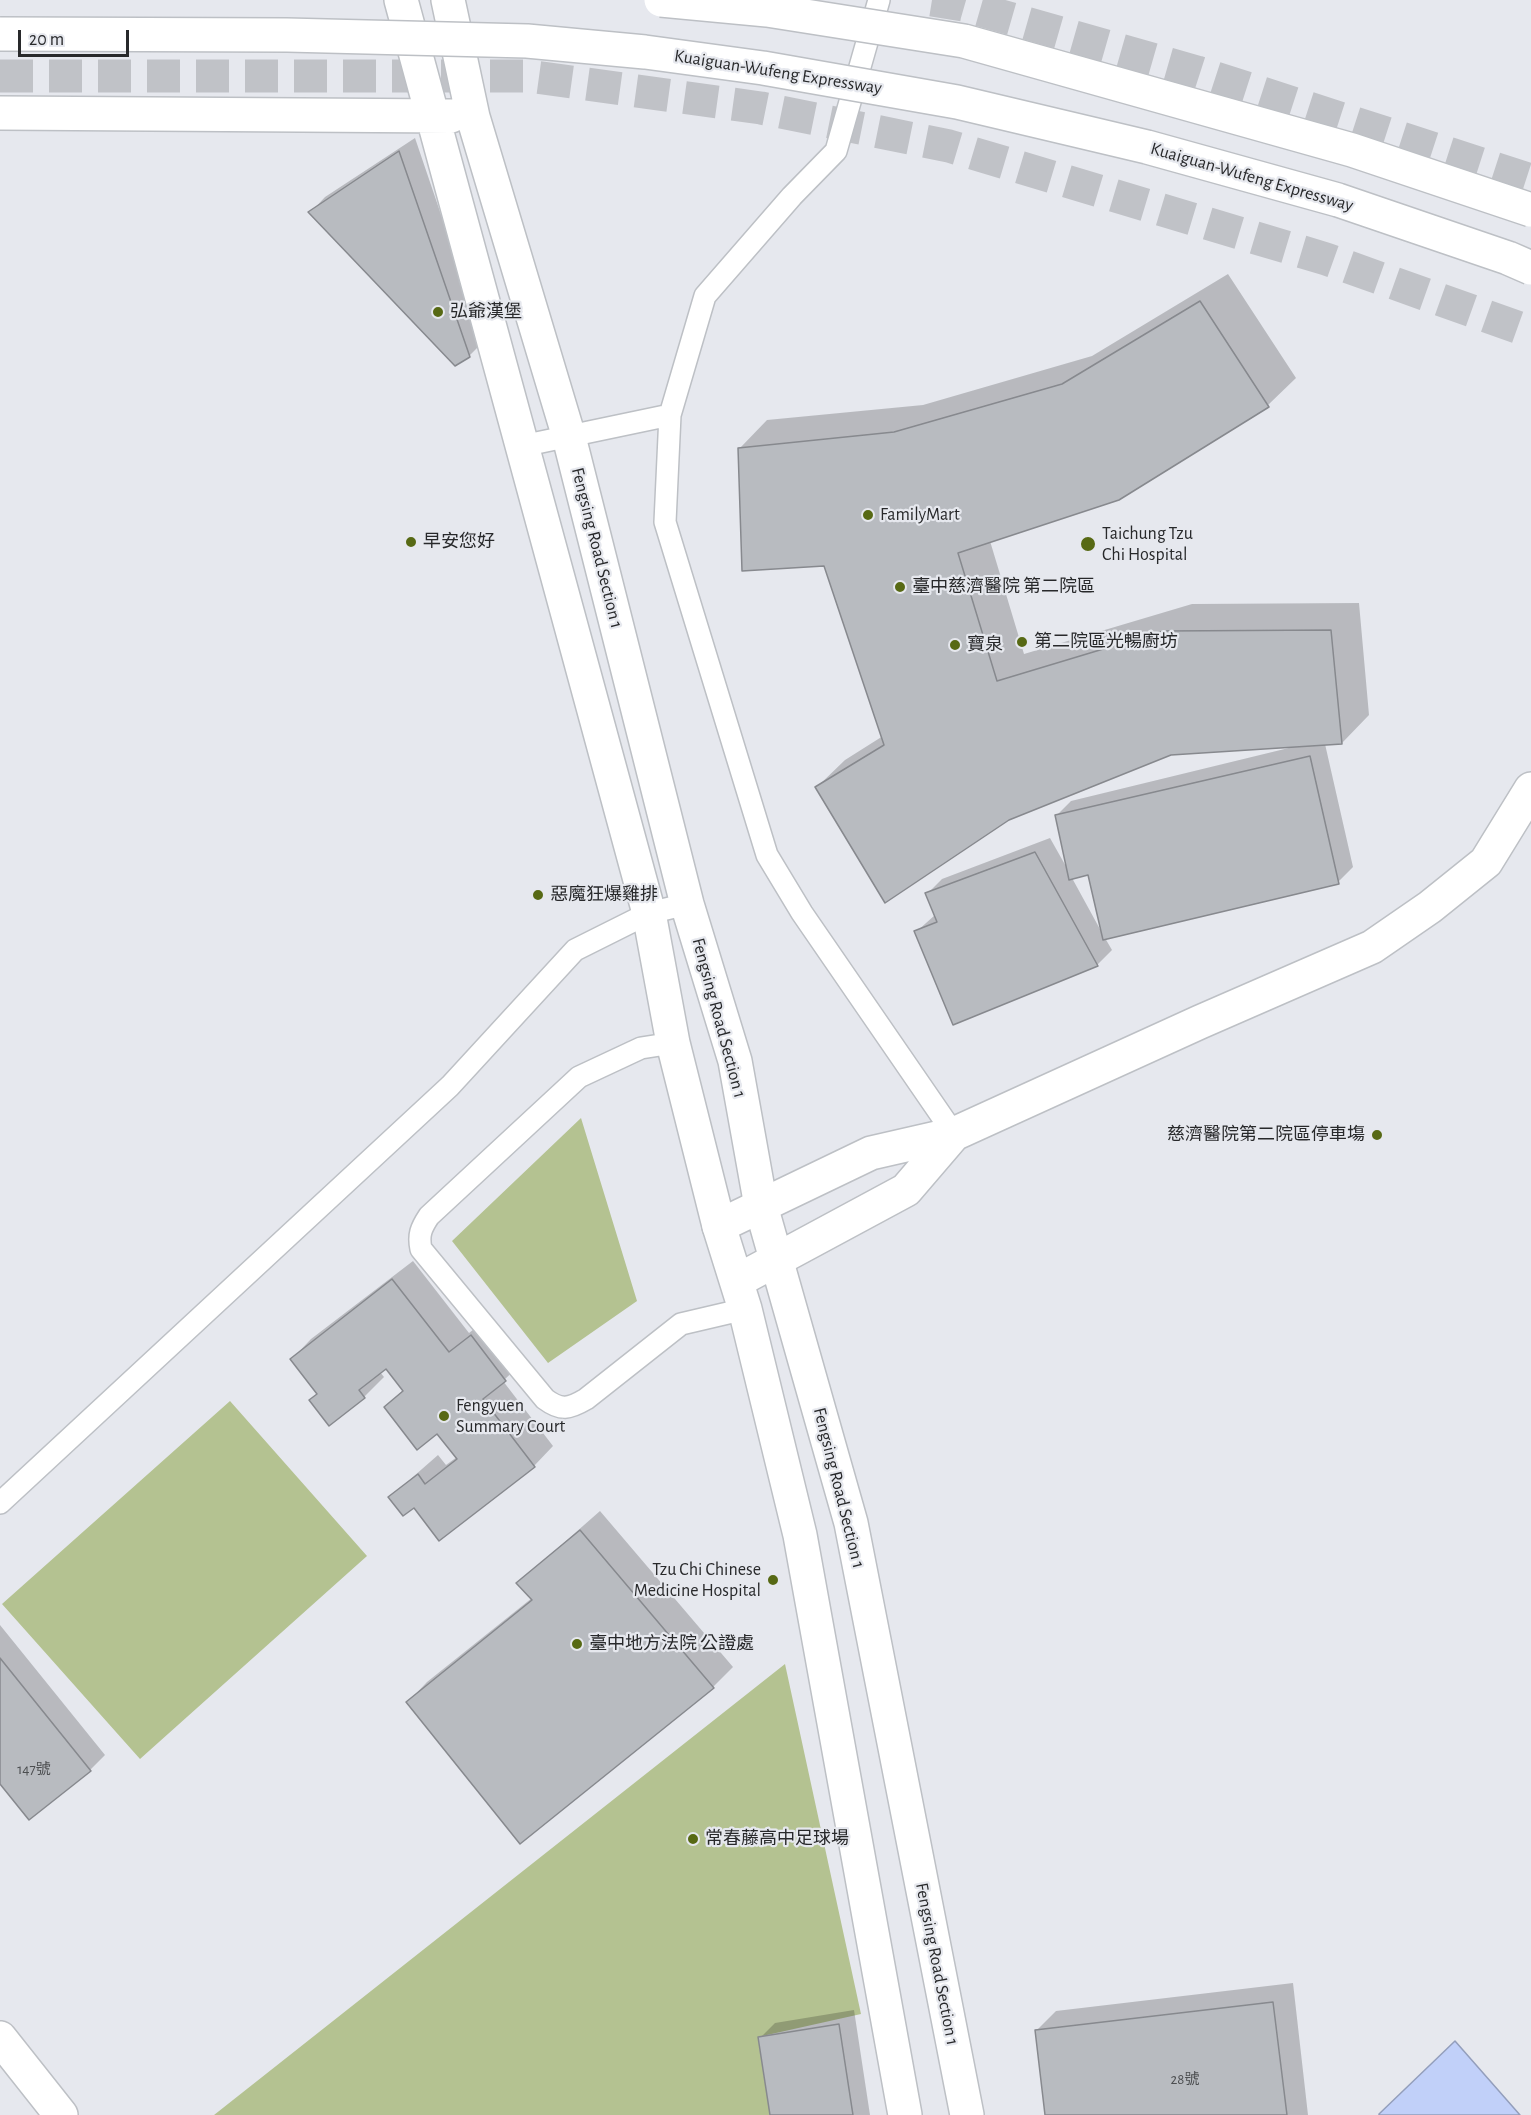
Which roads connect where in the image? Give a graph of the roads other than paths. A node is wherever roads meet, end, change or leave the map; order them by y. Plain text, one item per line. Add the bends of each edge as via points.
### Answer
1 (401, 0) edge
2 (448, 0) edge
3 (661, 0) edge
4 (879, 0) edge
5 (0, 34) edge
6 (0, 113) edge
7 (430, 115) junction
8 (473, 117) junction
9 (1531, 210) edge
10 (1531, 268) edge
11 (670, 415) junction
12 (569, 437) junction
13 (522, 446) junction
14 (1531, 789) edge
15 (687, 904) junction
16 (649, 912) junction
17 (673, 1043) junction
18 (954, 1134) junction
19 (761, 1206) junction
20 (719, 1226) junction
21 (778, 1258) junction
22 (741, 1295) junction
23 (0, 1503) edge
24 (0, 2038) edge
25 (61, 2115) edge
26 (905, 2115) edge
27 (967, 2115) edge

1 - 7 main road
2 - 8 main road, Fengsing Road Section 1
3 - 9 main road, bridge via 767,10 964,40 1352,150
4 - 11 lane via 836,151 705,296
5 - 10 main road, Kuaiguan-Wufeng Expressway, bridge via 527,41 645,51 763,68 957,102 1147,147 1338,200
6 - 7 main road
7 - 8 main road
7 - 13 main road
8 - 12 main road, Fengsing Road Section 1
11 - 12 lane
11 - 18 lane via 665,522 767,855 802,913
12 - 13 lane
12 - 15 main road, Fengsing Road Section 1
13 - 16 main road
14 - 18 main road via 1486,862 1372,947
15 - 16 lane
15 - 19 main road, Fengsing Road Section 1 via 735,1061
16 - 17 main road
16 - 23 lane via 575,950 450,1086
17 - 20 main road
17 - 22 lane via 641,1048 579,1077 429,1216 421,1228 421,1249 545,1399 557,1408 571,1408 586,1399 681,1324
18 - 19 main road via 871,1153
18 - 21 main road via 906,1190
19 - 20 main road
19 - 21 main road, Fengsing Road Section 1
20 - 22 main road
21 - 22 main road
21 - 27 main road, Fengsing Road Section 1 via 851,1523
22 - 26 main road via 800,1535
24 - 25 main road

